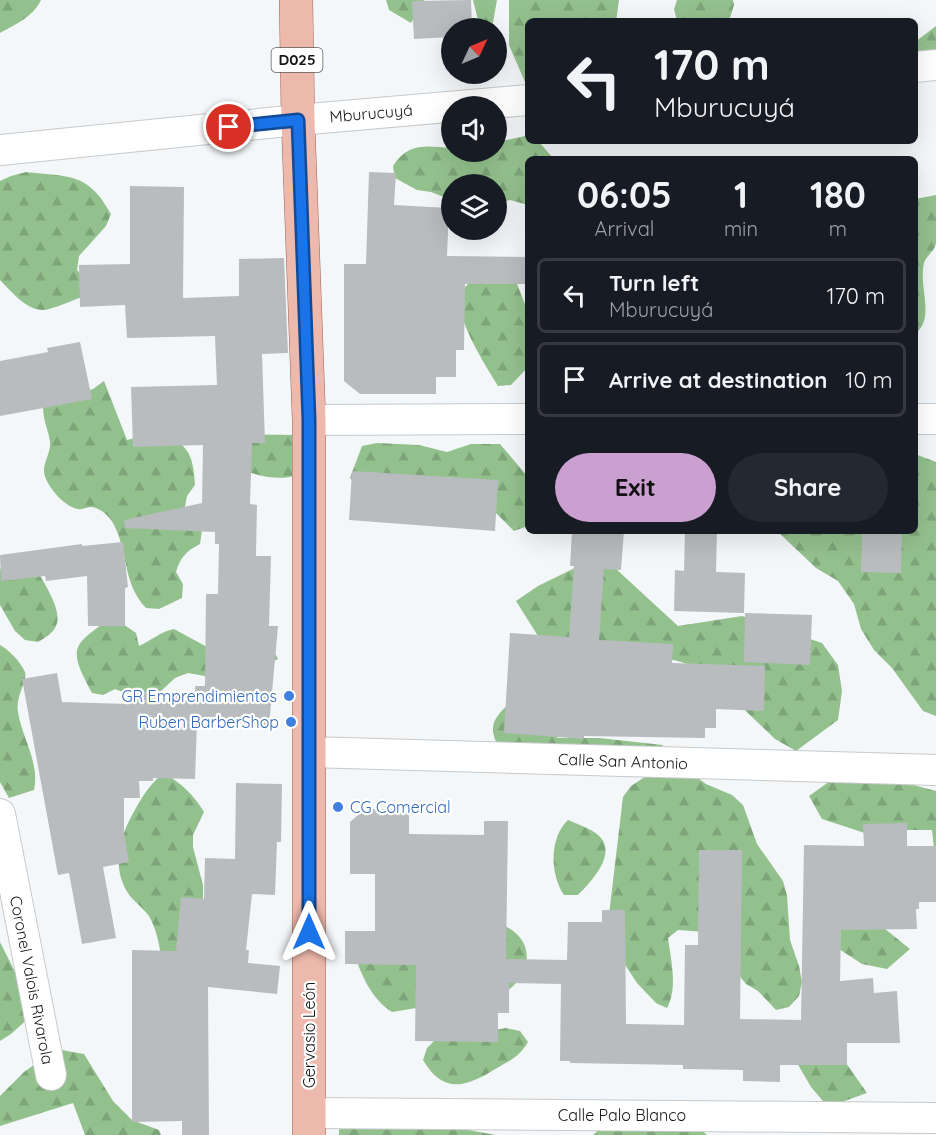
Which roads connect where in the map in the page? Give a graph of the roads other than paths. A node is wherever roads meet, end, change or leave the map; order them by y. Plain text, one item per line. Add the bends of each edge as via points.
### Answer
1 (296, 0) edge
2 (936, 65) edge
3 (918, 67) edge
4 (525, 100) edge
5 (298, 120) junction
6 (0, 150) edge
7 (936, 418) edge
8 (525, 419) edge
9 (918, 419) edge
10 (309, 420) junction
11 (309, 752) junction
12 (936, 770) edge
13 (0, 814) edge
14 (51, 1075) dead end
15 (936, 1118) edge
16 (309, 1124) edge

1 - 5 main road, Gervasio León / D025
2 - 3 street
4 - 5 street, Mburucuyá
5 - 6 street, Mburucuyá
5 - 10 main road, Gervasio León / D025
7 - 9 street
8 - 10 street
10 - 11 main road, Gervasio León / D025
11 - 12 street, Calle San Antonio
11 - 16 main road, Gervasio León / D025
13 - 14 street, Coronel Valois Rivarola
15 - 16 street, Calle Palo Blanco

